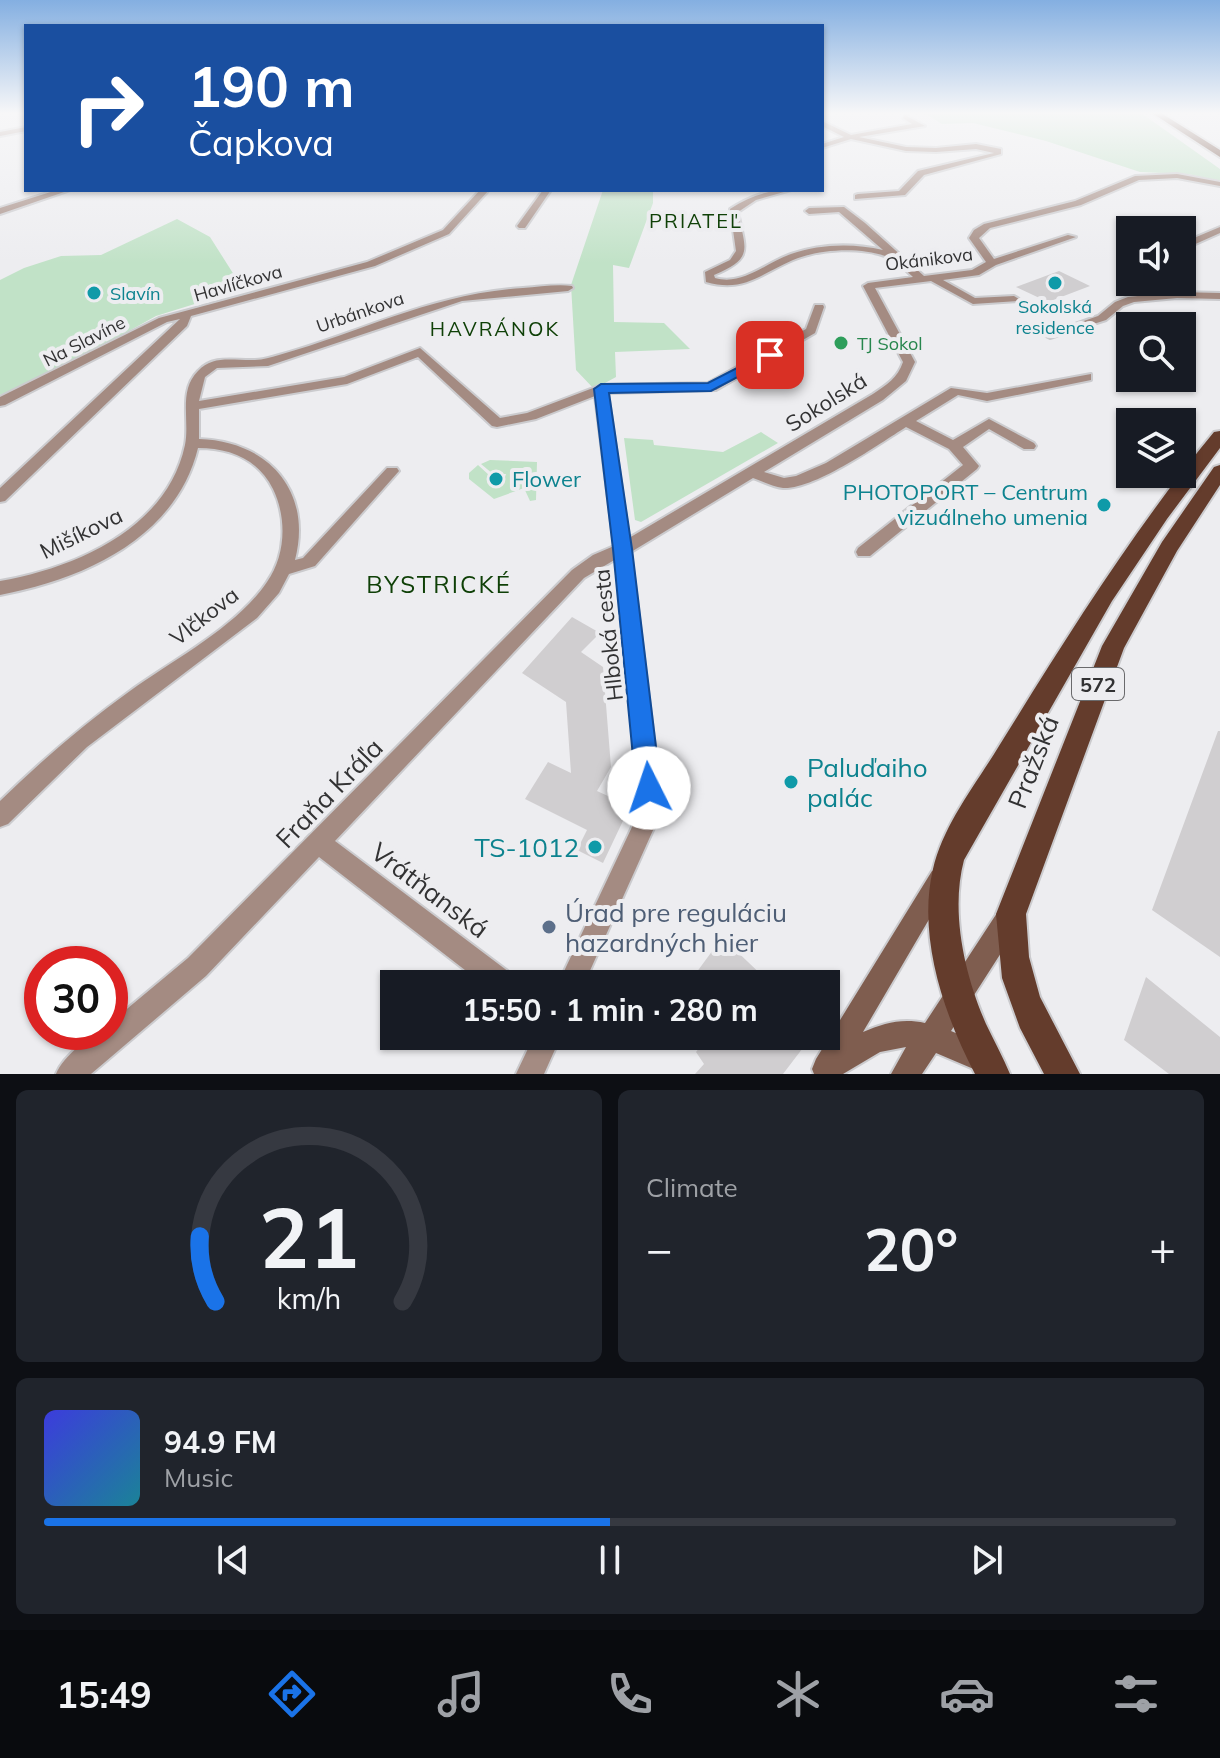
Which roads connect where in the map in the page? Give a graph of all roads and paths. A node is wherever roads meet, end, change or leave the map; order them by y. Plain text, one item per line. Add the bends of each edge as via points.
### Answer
1 (962, 163) edge
2 (1184, 177) junction
3 (1172, 183) dead end
4 (1216, 183) edge
5 (1193, 190) dead end
6 (60, 192) edge
7 (483, 192) edge
8 (546, 192) edge
9 (777, 192) edge
10 (858, 197) dead end
11 (0, 211) edge
12 (809, 211) dead end
13 (522, 226) dead end
14 (1215, 232) edge
15 (1071, 237) dead end
16 (1196, 241) edge
17 (891, 255) junction
18 (992, 263) junction
19 (927, 279) junction
20 (568, 288) dead end
21 (1220, 296) edge
22 (1014, 299) dead end
23 (819, 307) dead end
24 (884, 315) joint
25 (186, 317) junction
26 (1050, 335) dead end
27 (1087, 377) dead end
28 (601, 389) junction
29 (0, 402) edge
30 (191, 406) junction
31 (907, 422) junction
32 (1220, 436) edge
33 (192, 443) junction
34 (954, 446) junction
35 (1029, 446) dead end
36 (392, 471) dead end
37 (1220, 471) edge
38 (752, 473) junction
39 (0, 497) edge
40 (623, 549) junction
41 (864, 552) dead end
42 (283, 570) junction
43 (0, 588) edge
44 (0, 816) edge
45 (319, 843) junction
46 (947, 867) junction
47 (1011, 914) junction
48 (486, 970) edge
49 (577, 970) edge
50 (960, 996) junction
51 (932, 1036) junction
52 (541, 1050) edge
53 (995, 1069) edge
54 (824, 1072) edge
55 (70, 1074) edge
56 (530, 1074) edge
57 (905, 1074) edge
58 (1063, 1074) edge

1 - 10 street via 921,173 902,193
2 - 3 street
2 - 4 street
2 - 18 street via 1138,178 1078,203 981,229 974,238
4 - 5 street
6 - 11 street
7 - 25 street, Havlíčkova via 446,232 371,264
8 - 13 street
9 - 17 street via 733,211 741,256 708,277 723,284 739,281 790,257 839,250
12 - 17 street via 841,209
14 - 16 street
15 - 18 street, Okánikova
17 - 19 street
18 - 19 street, Okánikova via 975,273
19 - 22 street via 973,301
19 - 24 street, Okánikova via 868,286
20 - 30 street, Urbánkova via 450,301 266,362 216,364 200,376
21 - 26 street via 1132,299 1102,318
23 - 28 street via 811,331 711,387
24 - 38 street, Sokolská via 909,362 905,375
25 - 29 street, Na Slavíne via 163,320
25 - 39 street, Havlíčkova
27 - 31 street via 987,397 956,391
28 - 30 street via 497,423 420,352 347,380
28 - 40 street, Hlboká cesta
30 - 33 street, Mišíkova
31 - 34 street
31 - 38 street via 799,481 783,483
32 - 46 main road, Pražská / 572 via 1087,623
33 - 42 street, Vlčkova via 234,446 269,470 289,511 290,545
33 - 43 street, Mišíkova via 161,509 139,530 67,567
34 - 35 street via 989,423
34 - 41 street via 972,466
36 - 42 street via 309,562
37 - 47 main road, Pražská / 572 via 1113,646
38 - 40 street, Sokolská
40 - 45 street, Fraňa Kráľa via 578,574
40 - 49 street, Hlboká cesta via 649,788 643,828
42 - 44 street, Vlčkova via 266,597 65,753
45 - 48 street, Vrátňanská
45 - 55 street, Fraňa Kráľa via 197,967
46 - 50 main road, Pražská / 572 via 945,924
46 - 54 main road, Pražská
47 - 50 main road, Pražská
47 - 58 main road, 572 via 1009,940 1023,998
50 - 51 main road, Pražská
50 - 53 main road, 572 via 967,1020
51 - 53 main road
51 - 54 main road via 883,1035
51 - 57 main road, Pražská
52 - 56 street

